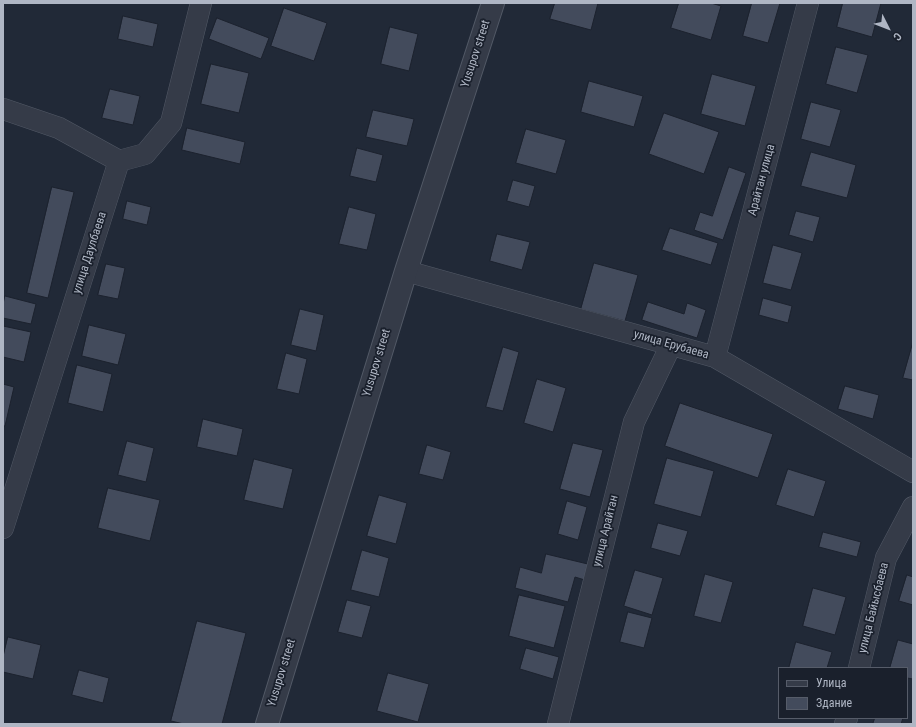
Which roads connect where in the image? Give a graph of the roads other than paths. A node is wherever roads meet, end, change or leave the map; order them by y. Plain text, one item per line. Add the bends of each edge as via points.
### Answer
1 (201, 3) edge
2 (493, 3) edge
3 (808, 3) edge
4 (3, 109) edge
5 (119, 161) junction
6 (406, 271) junction
7 (671, 345) junction
8 (715, 357) junction
9 (913, 472) edge
10 (913, 507) edge
11 (3, 528) edge
12 (859, 667) edge
13 (267, 724) edge
14 (558, 724) edge

1 - 5 street via 171,123 145,154
2 - 6 street, Yusupov street
3 - 8 street, Арайтан улица
4 - 5 street via 59,128
5 - 11 street, улица Даулбаева
6 - 7 street, улица Ерубаева
6 - 13 street, Yusupov street
7 - 8 street, улица Ерубаева
7 - 14 street, улица Арайтан via 634,422
8 - 9 street, улица Ерубаева
10 - 12 street, улица Байысбаева via 886,558

